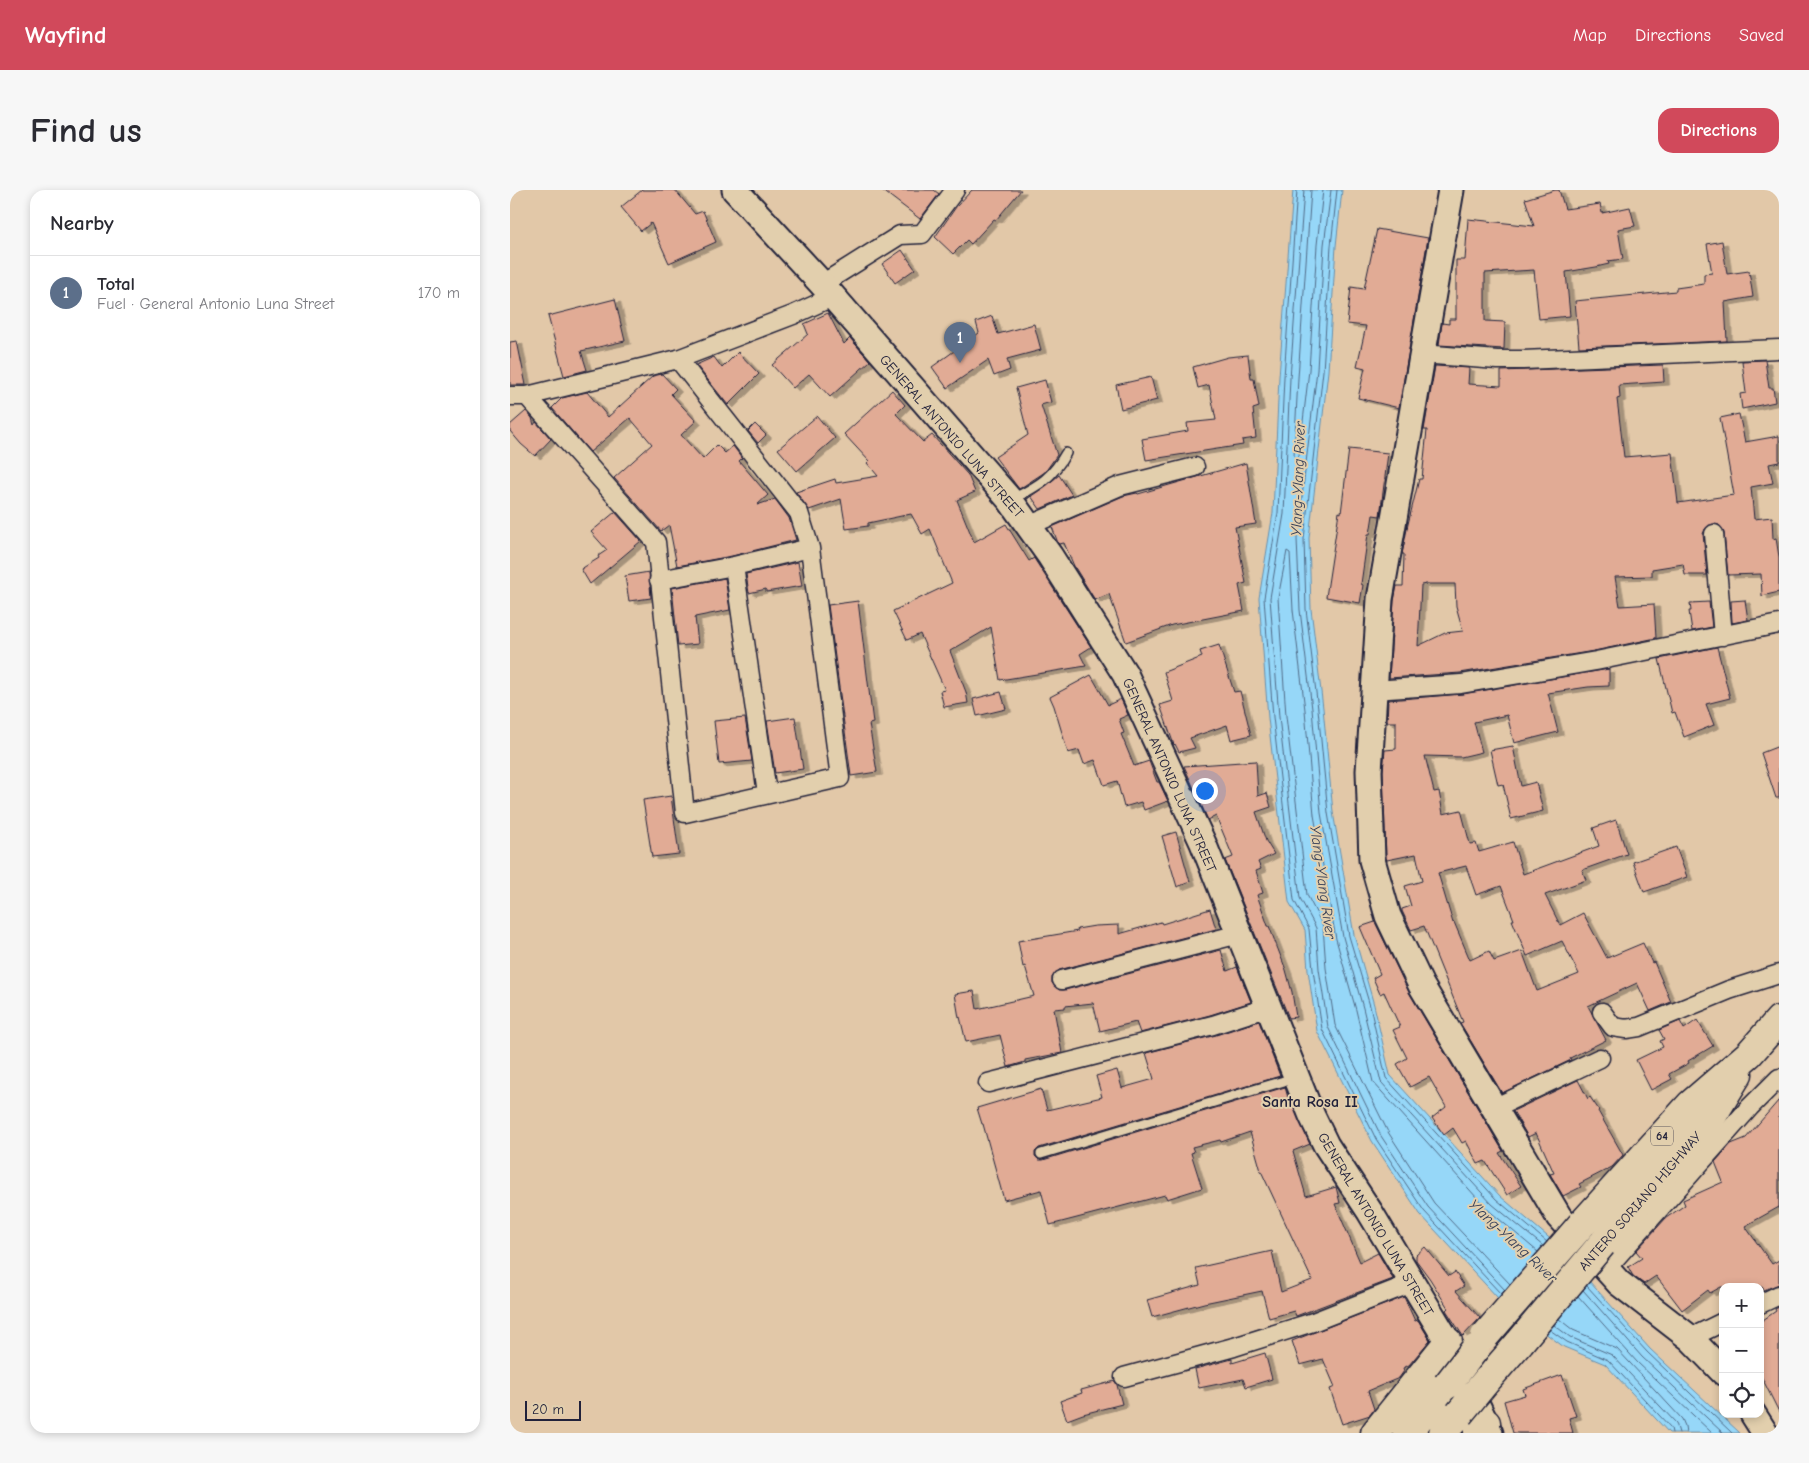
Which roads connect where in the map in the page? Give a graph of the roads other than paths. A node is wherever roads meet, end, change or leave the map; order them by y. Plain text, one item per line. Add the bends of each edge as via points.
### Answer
1 (735, 190) edge
2 (955, 190) edge
3 (1451, 190) edge
4 (827, 291) junction
5 (1779, 349) edge
6 (1422, 354) junction
7 (678, 359) junction
8 (518, 396) edge
9 (1066, 452) dead end
10 (1194, 467) dead end
11 (1010, 500) junction
12 (1028, 526) junction
13 (1714, 534) dead end
14 (810, 548) junction
15 (734, 566) junction
16 (659, 580) junction
17 (1779, 624) edge
18 (1723, 636) junction
19 (1374, 690) junction
20 (766, 793) junction
21 (1239, 934) junction
22 (1779, 974) edge
23 (1062, 980) dead end
24 (1269, 1007) junction
25 (1602, 1012) dead end
26 (1779, 1020) edge
27 (1749, 1054) junction
28 (1600, 1058) dead end
29 (1297, 1077) junction
30 (1779, 1078) edge
31 (988, 1083) dead end
32 (1494, 1108) junction
33 (1041, 1154) dead end
34 (1604, 1257) junction
35 (1412, 1283) junction
36 (1779, 1295) edge
37 (1764, 1302) edge
38 (1719, 1324) edge
39 (1690, 1338) junction
40 (1448, 1342) junction
41 (1719, 1368) edge
42 (1124, 1377) dead end
43 (1756, 1418) edge
44 (1451, 1423) edge
45 (1485, 1430) edge
46 (1375, 1433) edge
47 (1407, 1433) edge
48 (1765, 1433) edge

1 - 4 main road, GENERAL ANTONIO LUNA STREET
2 - 4 street via 922,234 897,236
3 - 6 main road
4 - 7 street via 793,315
4 - 11 main road, GENERAL ANTONIO LUNA STREET
5 - 6 street via 1523,360
6 - 19 main road via 1380,599
7 - 8 street
7 - 14 street via 799,513
8 - 16 street via 656,542
9 - 11 lane via 1057,468 1042,483
10 - 12 street via 1120,486
11 - 12 main road, GENERAL ANTONIO LUNA STREET
12 - 21 main road, GENERAL ANTONIO LUNA STREET via 1125,674 1203,844
13 - 18 street
14 - 15 street
14 - 20 street via 840,778
15 - 16 street
15 - 20 street
16 - 20 street via 685,813
17 - 18 street
18 - 19 street via 1461,684
19 - 32 main road via 1369,771 1372,860 1386,911 1421,985
21 - 23 street
21 - 24 main road, GENERAL ANTONIO LUNA STREET
22 - 25 street via 1729,990 1639,1027 1613,1027
24 - 29 main road, GENERAL ANTONIO LUNA STREET
24 - 31 street via 1213,1025
26 - 27 main road, ANTERO SORIANO HIGHWAY / 64
27 - 34 main road, ANTERO SORIANO HIGHWAY / 64 via 1710,1120
27 - 47 main road, ANTERO SORIANO HIGHWAY / 64, bridge via 1691,1104 1582,1224
28 - 32 street
29 - 33 lane
29 - 35 main road, GENERAL ANTONIO LUNA STREET via 1326,1145
30 - 34 street
32 - 34 main road via 1559,1217
34 - 39 main road via 1619,1283
34 - 44 main road, ANTERO SORIANO HIGHWAY / 64, bridge via 1520,1342
35 - 40 main road, GENERAL ANTONIO LUNA STREET
35 - 42 street via 1312,1322
36 - 37 street
38 - 39 street
39 - 41 main road
40 - 45 main road, GENERAL ANTONIO LUNA STREET
40 - 46 main road
43 - 48 main road

